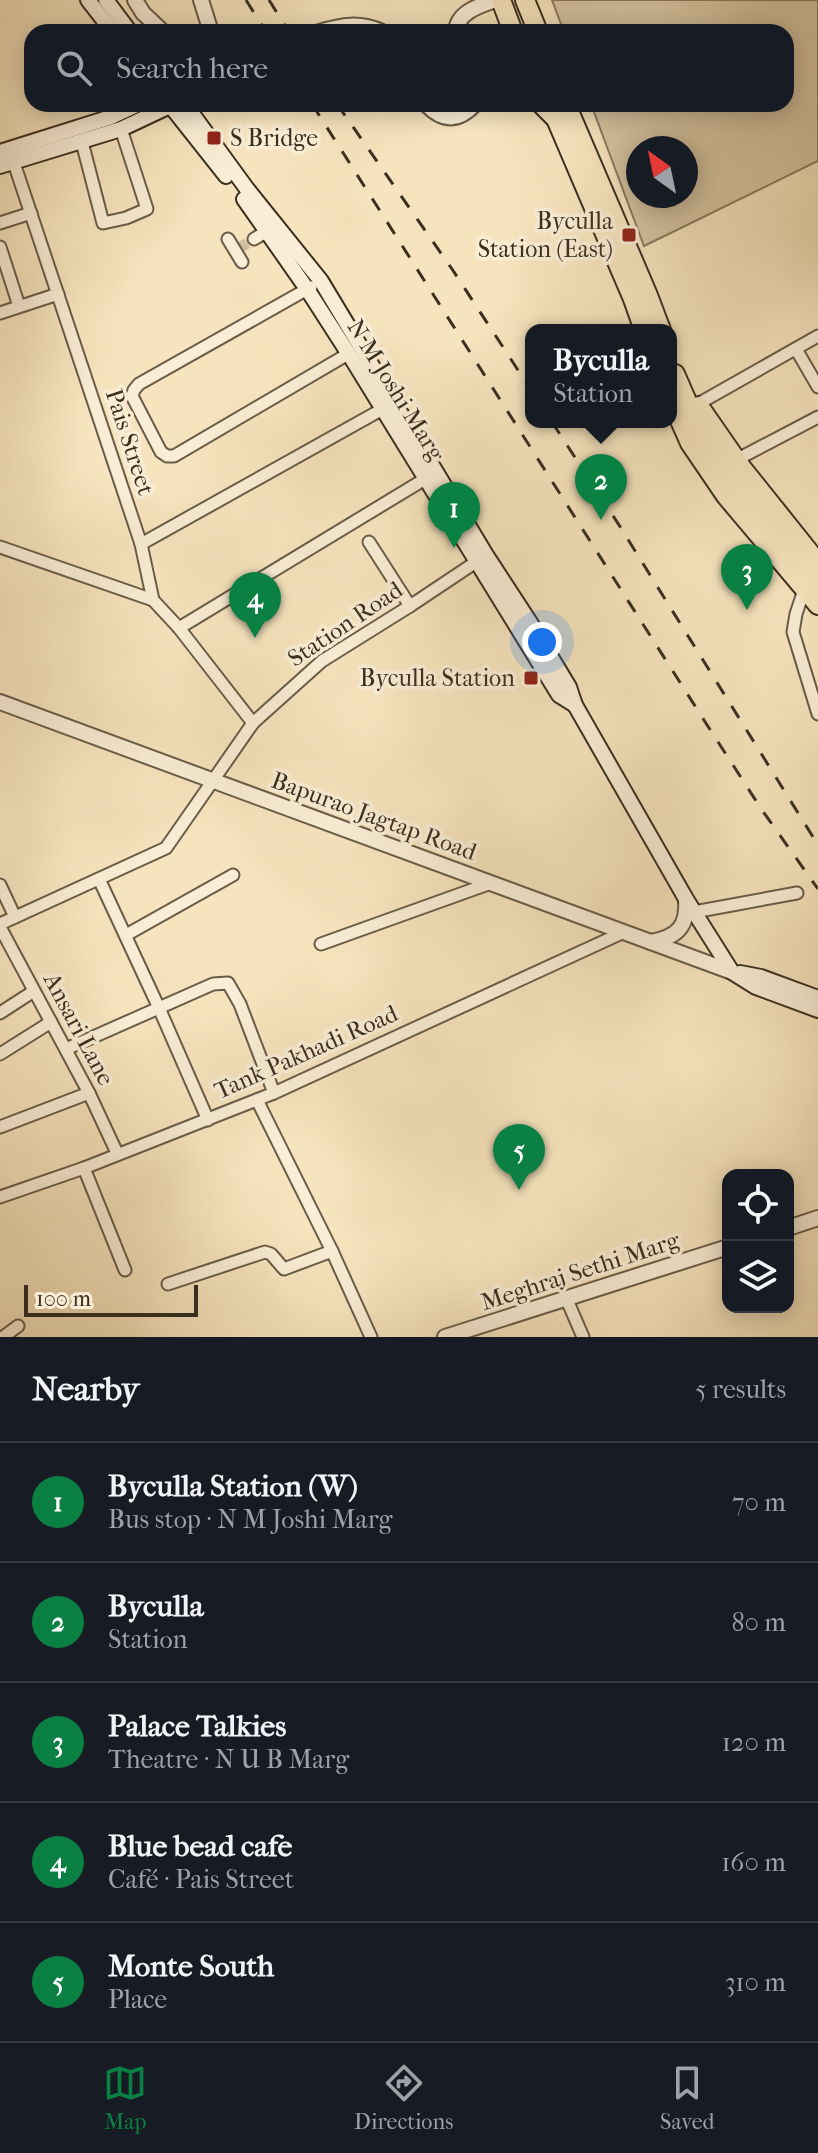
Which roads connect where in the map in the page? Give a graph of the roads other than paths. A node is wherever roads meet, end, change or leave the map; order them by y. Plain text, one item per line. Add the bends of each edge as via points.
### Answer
1 (88, 0) edge
2 (106, 0) edge
3 (135, 0) edge
4 (201, 0) edge
5 (498, 0) edge
6 (512, 0) edge
7 (525, 0) edge
8 (535, 0) edge
9 (107, 24) edge
10 (124, 24) edge
11 (155, 24) edge
12 (208, 24) edge
13 (457, 24) edge
14 (509, 24) edge
15 (520, 24) edge
16 (535, 24) edge
17 (544, 24) edge
18 (122, 112) edge
19 (158, 112) edge
20 (181, 112) edge
21 (434, 112) edge
22 (467, 112) edge
23 (558, 112) edge
24 (558, 112) edge
25 (121, 129) junction
26 (82, 142) junction
27 (6, 157) edge
28 (31, 213) junction
29 (0, 223) edge
30 (265, 232) junction
31 (228, 239) dead end
32 (0, 247) edge
33 (242, 262) dead end
34 (321, 281) junction
35 (307, 289) junction
36 (58, 294) junction
37 (19, 306) junction
38 (0, 313) edge
39 (642, 324) edge
40 (659, 324) edge
41 (341, 329) junction
42 (818, 336) edge
43 (796, 349) junction
44 (348, 354) junction
45 (677, 374) edge
46 (818, 387) edge
47 (389, 406) junction
48 (694, 406) junction
49 (677, 414) edge
50 (818, 417) edge
51 (736, 460) junction
52 (425, 479) junction
53 (369, 542) dead end
54 (141, 544) junction
55 (0, 547) edge
56 (481, 558) junction
57 (818, 563) edge
58 (811, 586) edge
59 (153, 600) junction
60 (818, 605) edge
61 (410, 606) junction
62 (179, 628) junction
63 (0, 702) edge
64 (818, 714) edge
65 (253, 723) junction
66 (214, 781) junction
67 (233, 875) dead end
68 (99, 879) junction
69 (491, 883) junction
70 (0, 885) edge
71 (797, 893) dead end
72 (690, 905) junction
73 (15, 917) junction
74 (0, 925) edge
75 (624, 932) junction
76 (126, 935) junction
77 (651, 942) junction
78 (321, 944) dead end
79 (732, 972) junction
80 (34, 991) junction
81 (818, 998) edge
82 (159, 1008) junction
83 (818, 1010) edge
84 (0, 1013) edge
85 (51, 1022) junction
86 (66, 1049) junction
87 (0, 1054) edge
88 (89, 1093) junction
89 (274, 1093) junction
90 (257, 1100) junction
91 (208, 1120) junction
92 (0, 1127) edge
93 (117, 1153) junction
94 (84, 1168) junction
95 (0, 1197) edge
96 (818, 1218) edge
97 (794, 1226) edge
98 (722, 1249) edge
99 (332, 1251) junction
100 (125, 1270) dead end
101 (168, 1284) dead end
102 (567, 1300) junction
103 (18, 1326) dead end
104 (467, 1334) edge
105 (3, 1337) edge
106 (371, 1337) edge
107 (445, 1337) edge
108 (583, 1337) edge

1 - 9 main road
2 - 10 main road
3 - 11 main road
4 - 12 main road
5 - 13 main road via 468,11
5 - 14 highway
6 - 15 highway
7 - 16 highway
8 - 17 highway
18 - 27 main road
19 - 25 main road
20 - 30 main road, N M Joshi Marg
21 - 22 main road via 452,118
23 - 39 highway
24 - 40 highway
25 - 26 main road
25 - 26 street via 147,209 126,218 103,223
26 - 27 main road
27 - 28 street, Pais Street
28 - 29 street
28 - 36 street, Pais Street
30 - 34 main road, N M Joshi Marg
30 - 35 main road, N M Joshi Marg
31 - 33 street
32 - 37 street
34 - 35 street
34 - 41 main road, N M Joshi Marg
35 - 41 main road, N M Joshi Marg
35 - 44 street via 139,384 132,396 161,452 174,456
36 - 37 street
36 - 54 street, Pais Street
37 - 38 street
41 - 44 main road, N M Joshi Marg
41 - 47 main road, N M Joshi Marg
42 - 43 street
43 - 46 street
43 - 48 street
44 - 47 main road, N M Joshi Marg
45 - 48 highway
47 - 52 main road, N M Joshi Marg
47 - 54 street
47 - 56 main road, N M Joshi Marg
48 - 51 highway
48 - 58 highway via 706,440
49 - 58 highway via 726,496
50 - 51 street
51 - 57 highway
52 - 56 main road, N M Joshi Marg
52 - 62 street
53 - 61 street
54 - 59 street, Pais Street
55 - 59 street
56 - 61 street, Station Road
56 - 72 main road, N M Joshi Marg via 559,695 575,705
58 - 60 highway
58 - 64 street via 793,632
59 - 62 street
61 - 65 street, Station Road via 322,661
62 - 65 street
63 - 66 main road, Bapurao Jagtap Road
65 - 66 street, Station Road
66 - 68 street, Station Road via 166,848
66 - 69 main road, Bapurao Jagtap Road
67 - 76 street
68 - 73 street, Station Road
68 - 76 street
69 - 75 main road, Bapurao Jagtap Road
69 - 78 street
70 - 73 street
71 - 72 street
72 - 77 main road via 676,933
72 - 79 main road, N M Joshi Marg
73 - 74 street, Station Road
74 - 80 street, Ansari Lane
75 - 77 main road, Bapurao Jagtap Road
75 - 89 street, Tank Pakhadi Road
76 - 82 street
77 - 79 main road, Bapurao Jagtap Road
79 - 81 main road
79 - 83 main road, N M Joshi Marg via 756,987
80 - 84 street
80 - 85 street, Ansari Lane
82 - 86 street
82 - 89 street via 213,984 228,983
82 - 91 street
85 - 86 street, Ansari Lane
85 - 87 street
86 - 88 street, Ansari Lane
88 - 92 street
88 - 93 street, Ansari Lane
89 - 90 street, Tank Pakhadi Road
90 - 91 street, Tank Pakhadi Road
90 - 99 street
91 - 93 street, Tank Pakhadi Road
93 - 94 street, Tank Pakhadi Road
94 - 95 street, Tank Pakhadi Road
94 - 100 street
96 - 97 main road
98 - 102 main road, Meghraj Sethi Marg
99 - 101 street via 284,1269 265,1252
99 - 106 street
102 - 104 main road, Meghraj Sethi Marg
102 - 108 street
103 - 105 street
104 - 107 main road, Meghraj Sethi Marg

